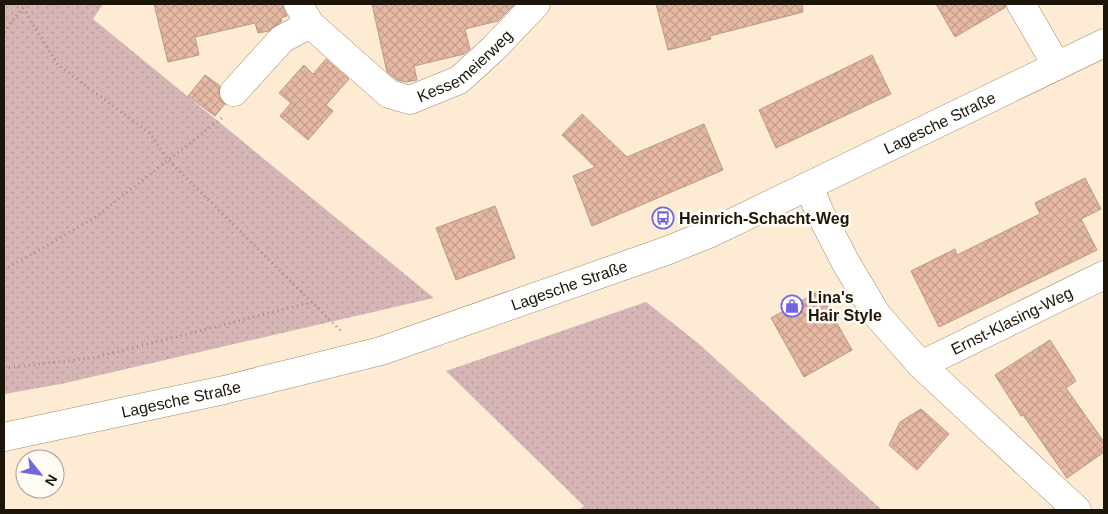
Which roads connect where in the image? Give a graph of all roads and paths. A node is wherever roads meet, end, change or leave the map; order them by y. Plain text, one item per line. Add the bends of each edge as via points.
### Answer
1 (25, 4) edge
2 (536, 4) edge
3 (1021, 4) edge
4 (23, 8) junction
5 (304, 14) edge
6 (4, 32) edge
7 (1104, 43) edge
8 (1057, 66) junction
9 (230, 104) joint
10 (168, 160) junction
11 (809, 186) junction
12 (4, 270) edge
13 (1104, 275) edge
14 (312, 302) junction
15 (357, 356) junction
16 (920, 365) junction
17 (4, 368) edge
18 (4, 437) edge
19 (1076, 510) edge

1 - 4 path
2 - 5 street, Kessemeierweg via 459,80 410,100 389,94
3 - 8 street
4 - 6 path
4 - 10 path via 58,64 150,133
5 - 9 street
7 - 8 street, Lagesche Straße
8 - 11 street, Lagesche Straße
9 - 10 path
10 - 12 path via 94,218
10 - 14 path
11 - 15 street, Lagesche Straße via 666,251 381,351
11 - 16 street via 846,263 878,315
13 - 16 street, Ernst-Klasing-Weg
14 - 15 path via 341,331
14 - 17 path via 93,358
15 - 18 street, Lagesche Straße via 224,390
16 - 19 street

